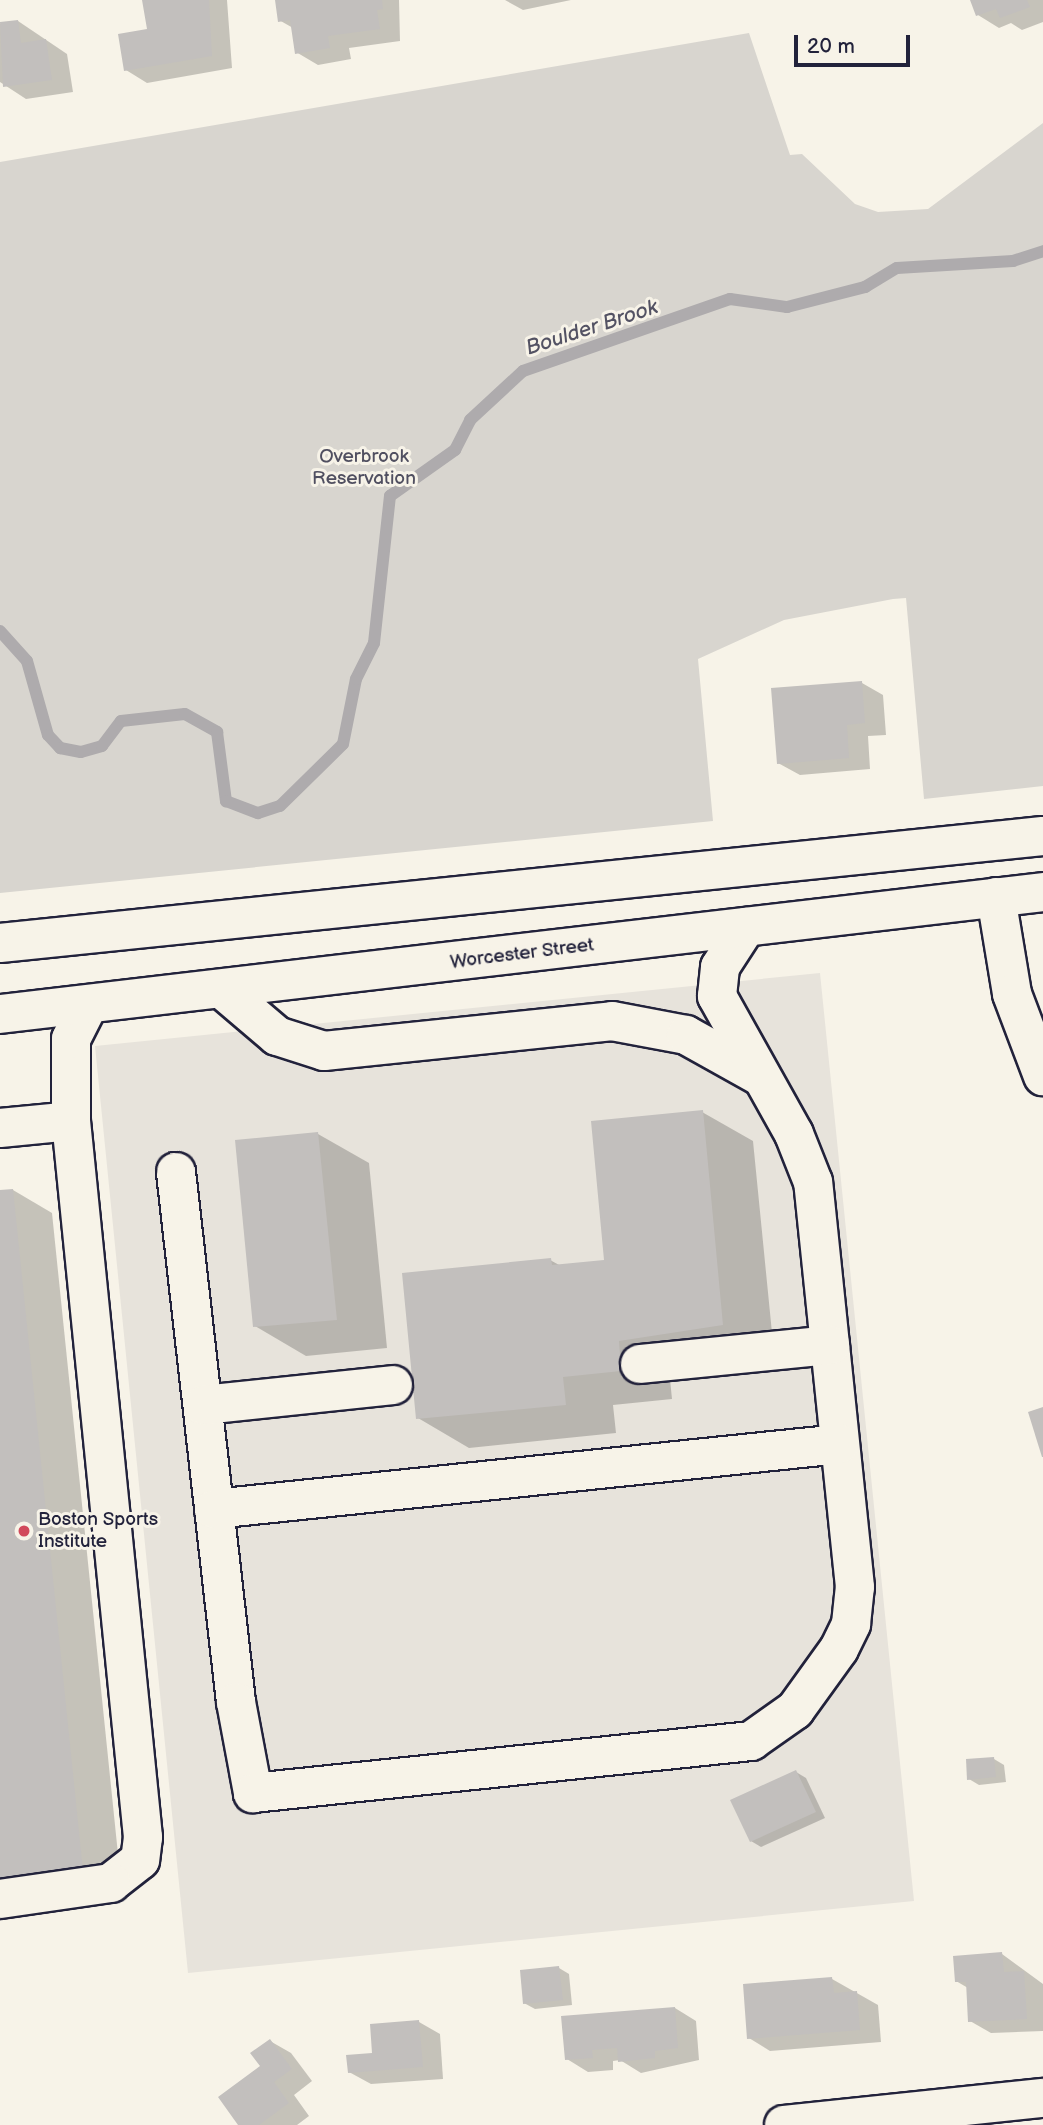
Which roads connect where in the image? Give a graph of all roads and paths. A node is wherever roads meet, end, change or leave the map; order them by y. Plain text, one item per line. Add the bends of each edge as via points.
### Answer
1 (1043, 836) edge
2 (1043, 892) edge
3 (996, 897) junction
4 (746, 927) junction
5 (0, 943) edge
6 (223, 990) junction
7 (88, 1005) junction
8 (0, 1014) edge
9 (758, 1076) junction
10 (1043, 1076) edge
11 (71, 1121) junction
12 (0, 1128) edge
13 (176, 1172) dead end
14 (830, 1345) junction
15 (640, 1364) dead end
16 (393, 1385) dead end
17 (203, 1405) junction
18 (840, 1444) junction
19 (214, 1509) junction
20 (0, 1899) edge
21 (1043, 2098) edge
22 (784, 2125) edge

1 - 5 main road
2 - 3 main road, Worcester Street
3 - 4 main road, Worcester Street
3 - 10 main road via 1012,994
4 - 6 main road, Worcester Street
4 - 9 main road via 720,967 717,996
6 - 7 main road, Worcester Street
6 - 9 main road via 277,1036 324,1051 621,1021 686,1035
7 - 8 main road, Worcester Street
7 - 11 main road via 71,1039
9 - 14 main road via 794,1134 813,1182
11 - 12 main road
11 - 20 main road via 143,1850 132,1871 111,1883
13 - 17 main road
14 - 15 main road
14 - 18 main road
16 - 17 main road
17 - 19 main road
18 - 19 main road
18 - 19 main road via 855,1587 851,1624 795,1710 763,1736 738,1744 253,1793
21 - 22 main road

